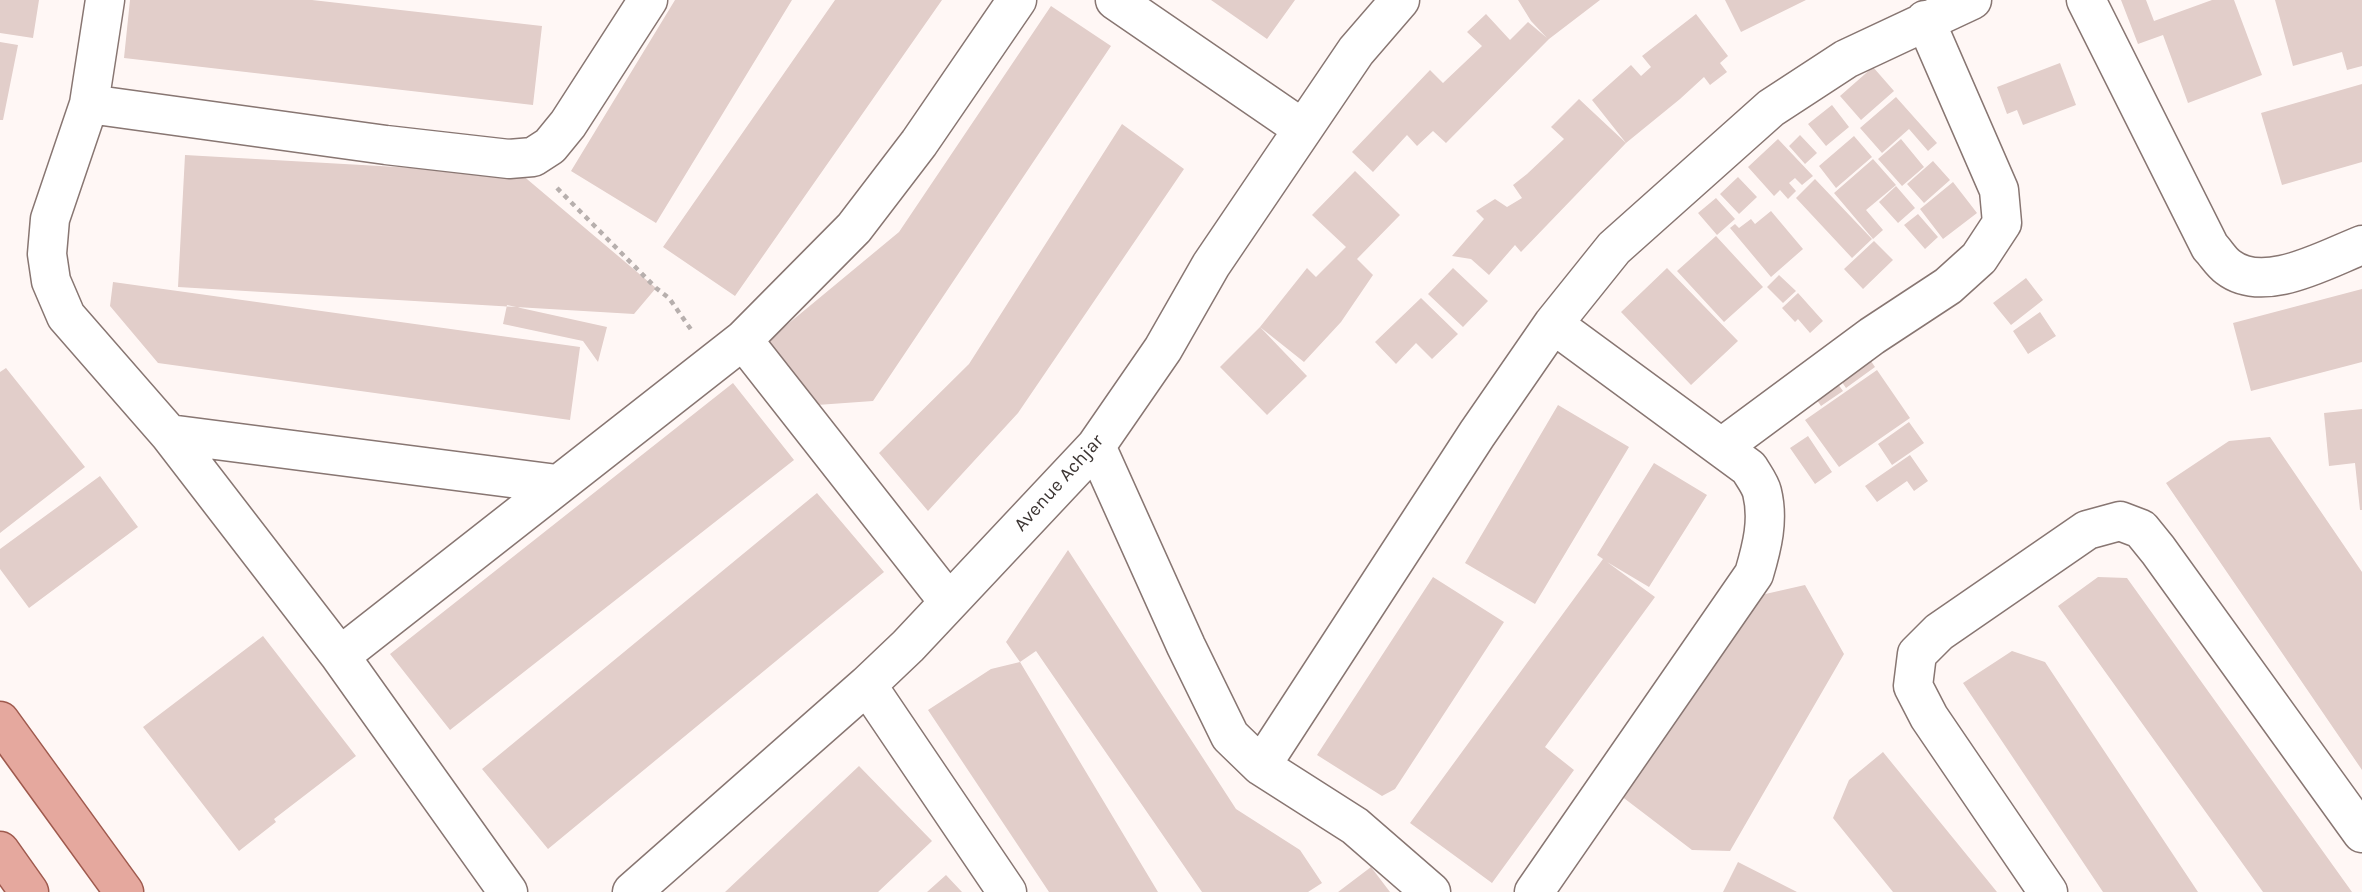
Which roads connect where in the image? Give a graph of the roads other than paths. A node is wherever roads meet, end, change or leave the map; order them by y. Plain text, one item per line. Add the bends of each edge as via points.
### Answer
1 (105, 0) edge
2 (648, 0) edge
3 (1017, 0) edge
4 (1115, 0) edge
5 (1400, 0) edge
6 (1972, 0) edge
7 (2086, 0) edge
8 (1925, 20) junction
9 (89, 104) junction
10 (1303, 129) junction
11 (2362, 245) edge
12 (1553, 324) junction
13 (743, 340) junction
14 (169, 434) junction
15 (1096, 446) junction
16 (1722, 447) junction
17 (557, 484) junction
18 (948, 601) junction
19 (340, 656) junction
20 (867, 685) junction
21 (0, 722) edge
22 (1261, 766) junction
23 (2362, 833) edge
24 (0, 851) edge
25 (29, 892) edge
26 (124, 892) edge
27 (508, 892) edge
28 (632, 892) edge
29 (1007, 892) edge
30 (1431, 892) edge
31 (1534, 892) edge
32 (2048, 892) edge

1 - 9 street
2 - 9 street via 568,124 550,146 533,157 509,159 386,145
3 - 13 street via 854,228
4 - 10 street
5 - 10 street, Avenue Achjar via 1356,51
6 - 8 street
7 - 11 street via 2210,247 2229,268 2261,279 2280,276
8 - 12 street via 1846,59 1771,108 1614,248
8 - 16 street via 1999,190 2002,223 1979,258 1948,286
9 - 14 street via 50,219 47,254 51,281 66,316
10 - 15 street, Avenue Achjar
12 - 16 street
12 - 22 street
13 - 17 street
13 - 18 street
14 - 17 street
14 - 19 street
15 - 18 street, Avenue Achjar
15 - 22 street via 1230,736
16 - 31 street via 1749,468 1762,490 1763,544 1754,574
17 - 19 street
18 - 20 street, Avenue Achjar
19 - 27 street
20 - 28 street, Avenue Achjar
20 - 29 street
21 - 26 main road
22 - 30 street via 1355,826
23 - 32 street via 2158,550 2141,530 2120,521 2087,530 1939,632 1917,654 1913,686 1929,717
24 - 25 main road

